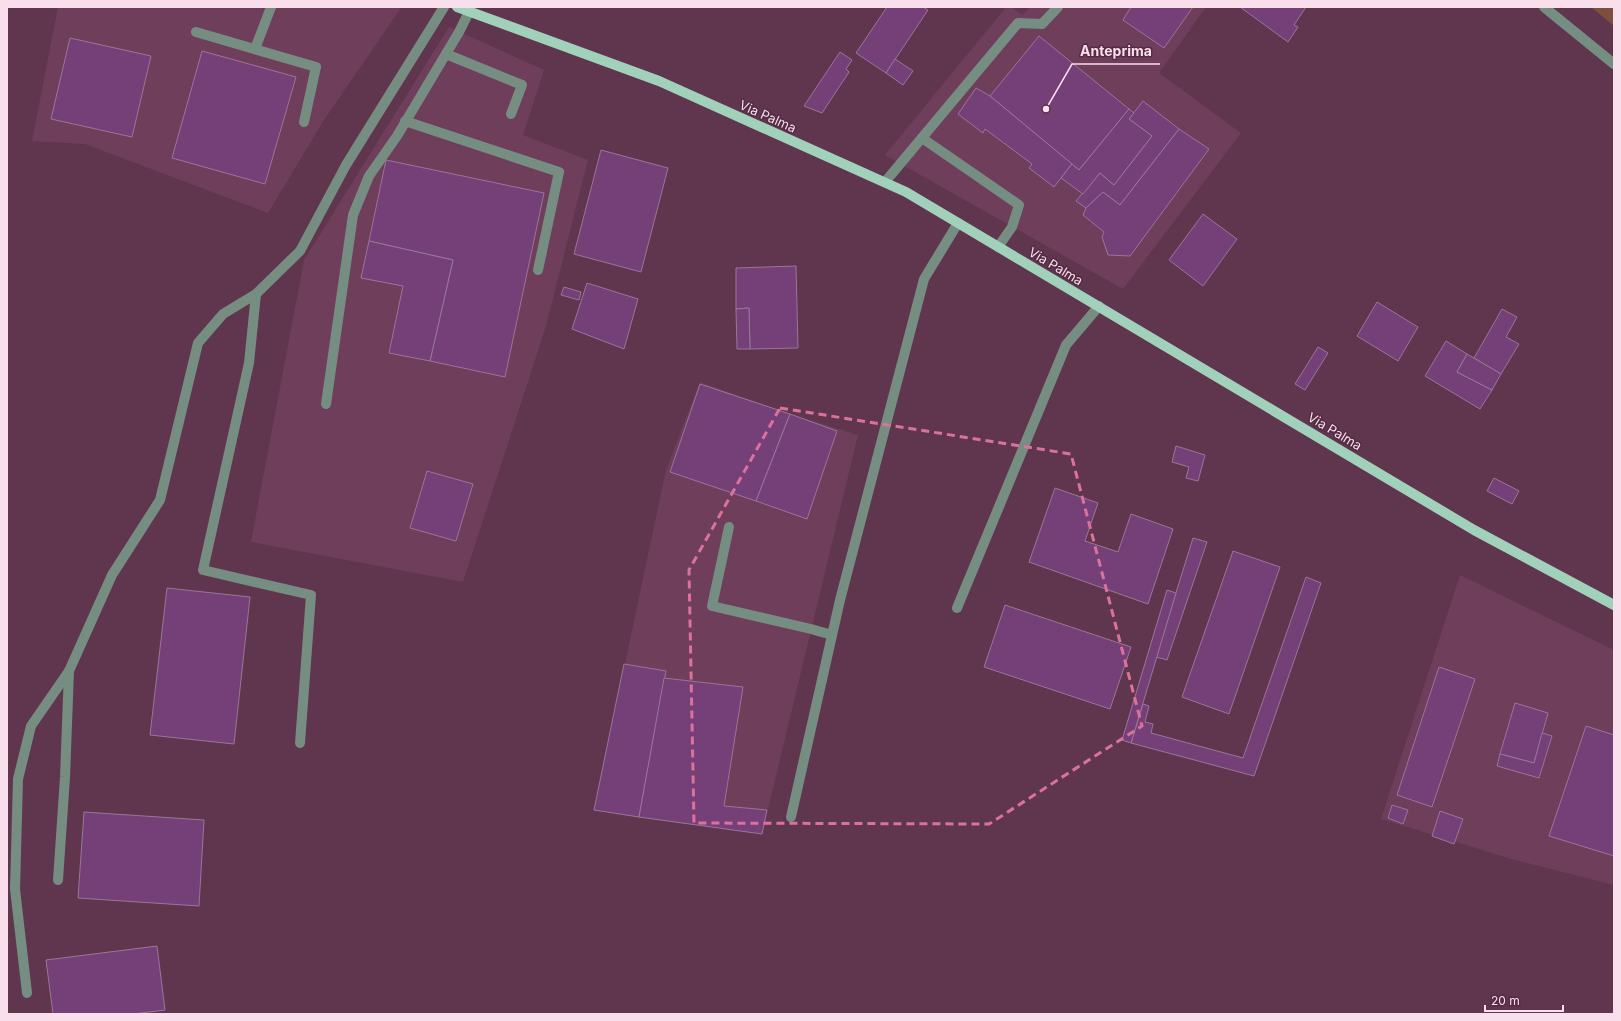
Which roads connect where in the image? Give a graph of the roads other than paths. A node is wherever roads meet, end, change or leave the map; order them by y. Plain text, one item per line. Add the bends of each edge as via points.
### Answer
1 (271, 7) edge
2 (444, 7) edge
3 (457, 7) edge
4 (1058, 7) edge
5 (1544, 7) edge
6 (469, 12) junction
7 (196, 32) dead end
8 (255, 49) junction
9 (446, 54) junction
10 (1614, 64) edge
11 (511, 114) dead end
12 (406, 121) junction
13 (304, 122) dead end
14 (922, 138) junction
15 (885, 182) junction
16 (958, 223) junction
17 (998, 247) junction
18 (538, 270) dead end
19 (256, 294) junction
20 (1099, 306) junction
21 (326, 404) dead end
22 (729, 527) dead end
23 (1614, 605) edge
24 (957, 608) dead end
25 (832, 635) junction
26 (69, 671) junction
27 (300, 743) dead end
28 (791, 817) dead end
29 (58, 880) dead end
30 (28, 993) dead end

1 - 8 street
2 - 19 street via 346,166 300,251
3 - 6 main road, Via Palma
4 - 14 street via 1042,24 1018,23
5 - 10 street
6 - 9 street
6 - 15 main road, Via Palma via 659,82
7 - 8 street
8 - 13 street via 316,67
9 - 11 street via 522,85
9 - 12 street
12 - 18 street via 559,172
12 - 21 street via 369,176 353,215
14 - 15 street
14 - 17 street via 1019,205 1012,227
15 - 16 main road, Via Palma
16 - 17 main road, Via Palma
16 - 25 street via 924,279
17 - 20 main road, Via Palma
19 - 26 street via 224,314 198,343 160,500 112,575
19 - 27 street via 249,363 203,570 311,595
20 - 23 main road, Via Palma via 1474,530
20 - 24 street via 1066,345
22 - 25 street via 712,606
25 - 28 street
26 - 29 street
26 - 30 street via 31,726 18,779 14,889

